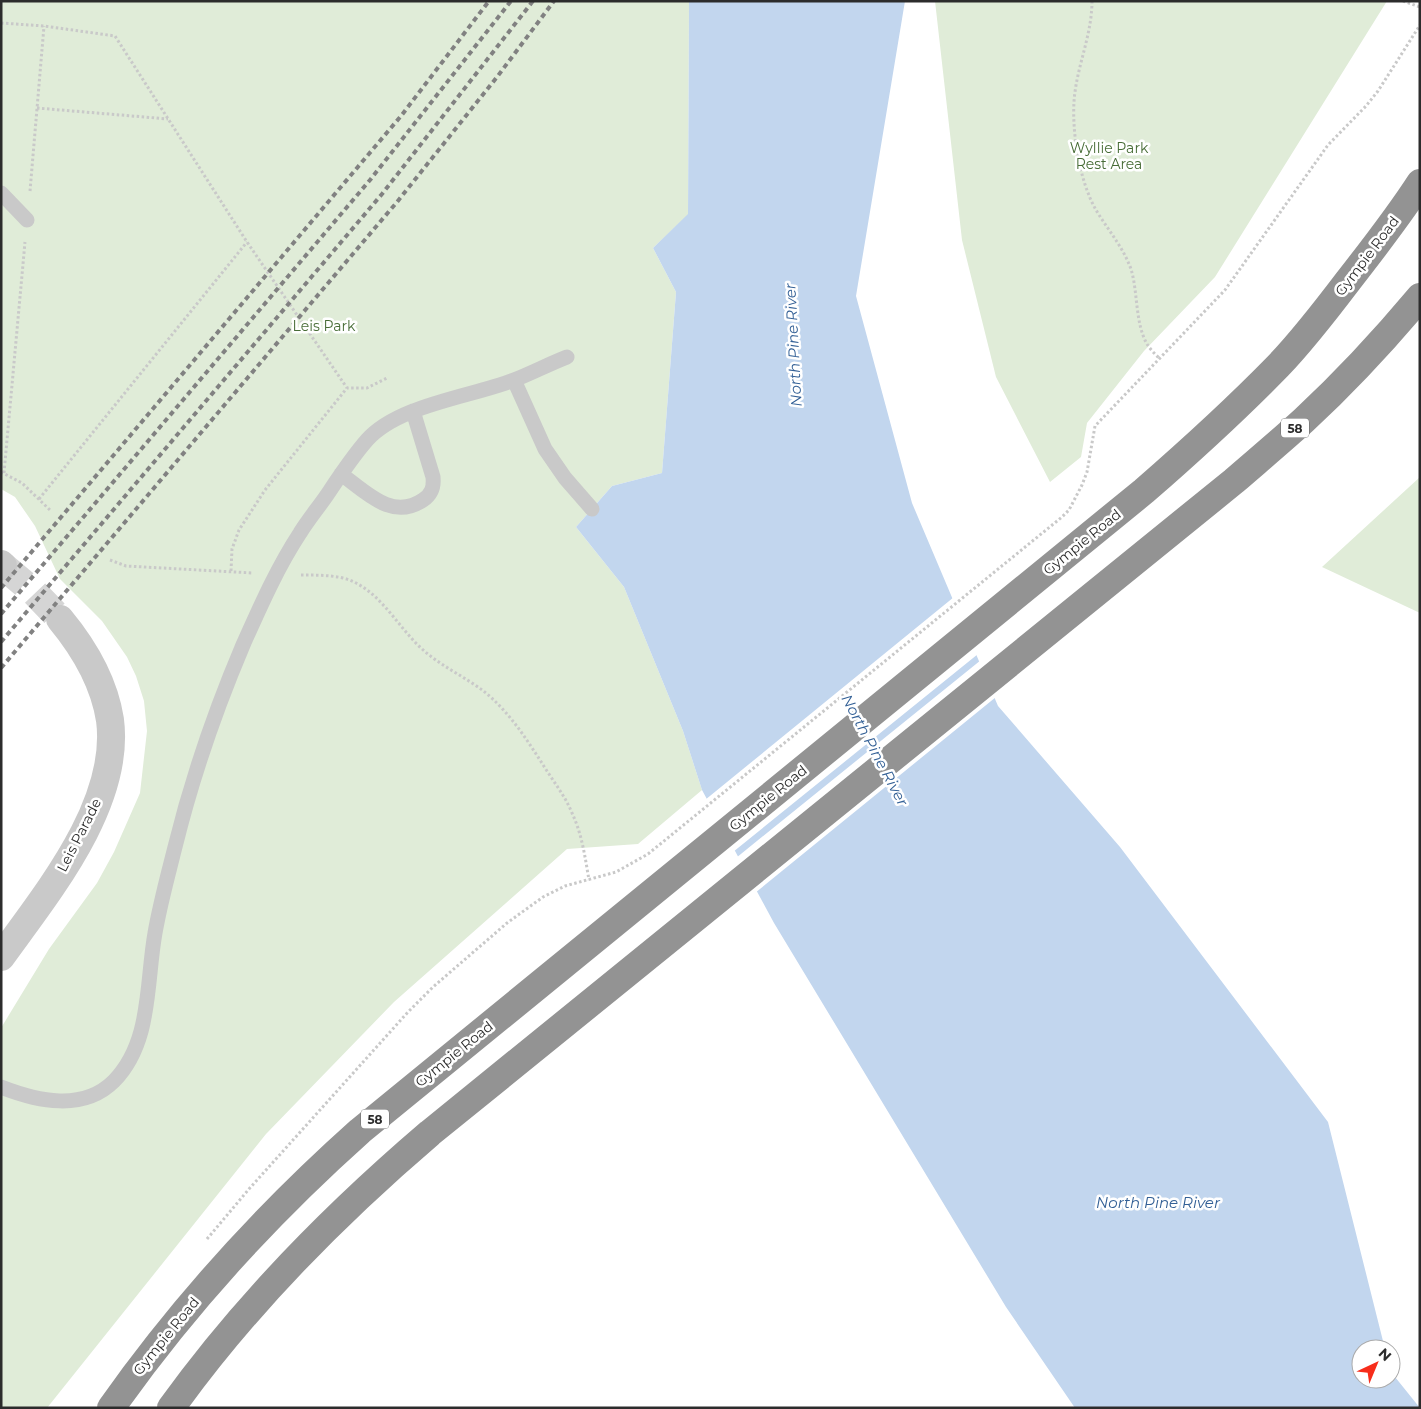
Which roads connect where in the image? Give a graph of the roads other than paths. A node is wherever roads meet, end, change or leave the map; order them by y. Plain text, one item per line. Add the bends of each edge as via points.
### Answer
1 (1420, 183) edge
2 (1, 194) edge
3 (27, 220) road end
4 (1420, 297) edge
5 (567, 357) dead end
6 (514, 380) junction
7 (413, 411) junction
8 (341, 474) junction
9 (592, 509) dead end
10 (60, 619) tunnel mouth
11 (1, 957) edge
12 (1, 1087) edge
13 (111, 1408) edge
14 (172, 1408) edge

1 - 13 highway, Gympie Road / 58 via 1307,334 1200,442 1144,492 318,1168 220,1270 149,1355
2 - 3 lane
4 - 14 highway, 58 via 1304,420 1234,481 376,1180 261,1296
5 - 6 lane
6 - 7 lane
6 - 9 lane via 545,449
7 - 8 lane via 376,431
7 - 8 lane via 433,477 433,488 427,498 415,505 392,508
8 - 12 lane via 299,535 262,602 212,723 175,846 155,933 141,1030 128,1062 104,1089 81,1100 52,1101 26,1097
10 - 11 street, Leis Parade via 84,650 106,700 110,745 106,775 78,844

